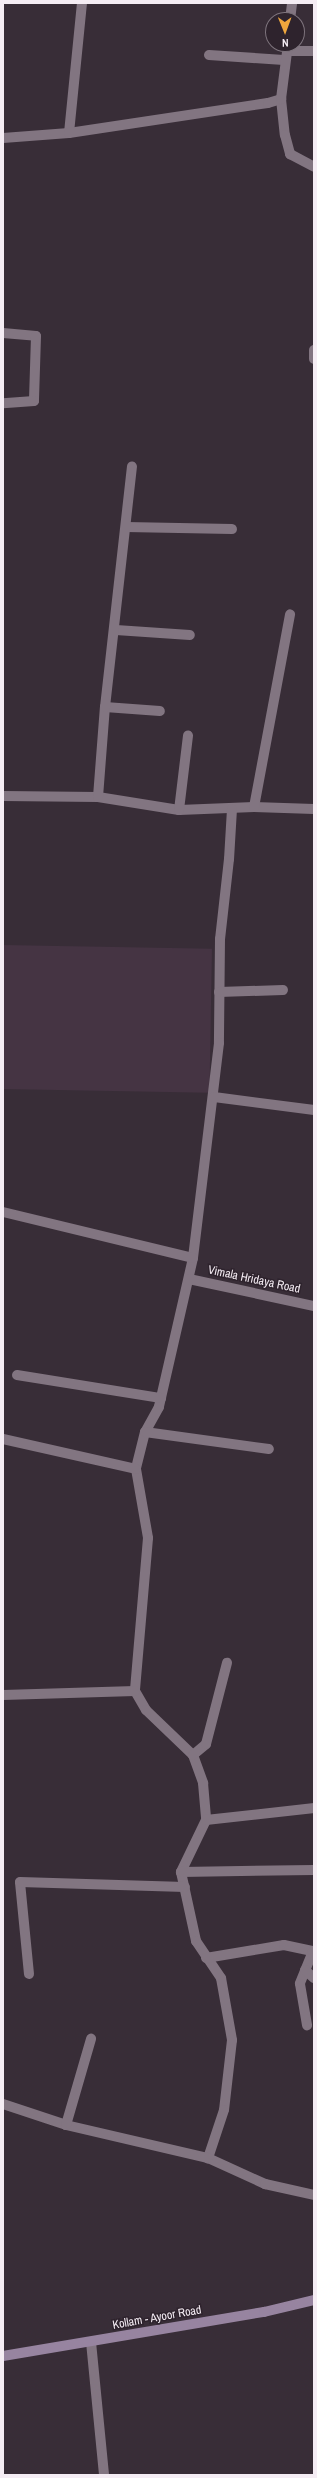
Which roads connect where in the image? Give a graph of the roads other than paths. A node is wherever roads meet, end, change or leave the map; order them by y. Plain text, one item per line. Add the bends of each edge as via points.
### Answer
1 (82, 3) edge
2 (287, 52) edge
3 (210, 55) dead end
4 (281, 98) junction
5 (69, 133) junction
6 (3, 138) edge
7 (314, 167) edge
8 (3, 334) edge
9 (314, 350) edge
10 (314, 360) edge
11 (3, 402) edge
12 (132, 467) dead end
13 (126, 527) junction
14 (232, 530) dead end
15 (290, 614) dead end
16 (116, 630) junction
17 (190, 635) dead end
18 (105, 707) junction
19 (160, 711) dead end
20 (188, 736) dead end
21 (3, 796) edge
22 (98, 797) junction
23 (254, 807) junction
24 (232, 809) junction
25 (314, 809) edge
26 (179, 810) junction
27 (283, 990) dead end
28 (219, 992) junction
29 (214, 1097) junction
30 (314, 1110) edge
31 (3, 1212) edge
32 (193, 1258) junction
33 (189, 1279) junction
34 (314, 1306) edge
35 (17, 1375) dead end
36 (161, 1398) junction
37 (145, 1432) junction
38 (3, 1439) edge
39 (269, 1449) dead end
40 (136, 1469) junction
41 (227, 1662) dead end
42 (135, 1692) junction
43 (3, 1695) edge
44 (193, 1755) junction
45 (314, 1808) edge
46 (206, 1820) junction
47 (314, 1870) edge
48 (181, 1872) junction
49 (185, 1888) junction
50 (206, 1958) junction
51 (306, 1970) junction
52 (29, 1974) dead end
53 (314, 1978) edge
54 (307, 2025) dead end
55 (91, 2039) dead end
56 (3, 2104) edge
57 (66, 2125) junction
58 (208, 2158) junction
59 (314, 2195) edge
60 (314, 2300) edge
61 (91, 2342) junction
62 (3, 2356) edge
63 (104, 2475) edge

1 - 5 street
2 - 3 street
2 - 4 street
4 - 5 street via 242,108
4 - 7 street via 290,154
5 - 6 street
8 - 11 street via 36,336 34,401
9 - 10 street
12 - 13 street
13 - 14 street
13 - 16 street
15 - 23 street
16 - 17 street
16 - 18 street
18 - 19 street
18 - 22 street
20 - 26 street
21 - 22 street
22 - 26 street
23 - 24 street
23 - 25 street
24 - 26 street
24 - 28 street via 220,938
27 - 28 street
28 - 29 street via 219,1043
29 - 30 street
29 - 32 street
31 - 32 street
32 - 33 street
33 - 34 street, Vimala Hridaya Road
33 - 36 street
35 - 36 street
36 - 37 street via 159,1407
37 - 39 street
37 - 40 street
38 - 40 street
40 - 42 street via 148,1538
41 - 44 street via 206,1744
42 - 43 street
42 - 44 street via 146,1710
44 - 46 street via 203,1783
45 - 46 street
46 - 48 street
47 - 48 street
48 - 49 street
49 - 50 street via 196,1941
49 - 52 street via 20,1882
50 - 51 street via 284,1945 313,1951
50 - 58 street via 221,1978 232,2040 224,2110
51 - 53 street
51 - 54 street via 300,1984
55 - 57 street
56 - 57 street
57 - 58 street
58 - 59 street via 265,2184
60 - 61 main road, Kollam - Ayoor Road via 264,2312
61 - 62 main road, Kollam - Ayoor Road
61 - 63 street

